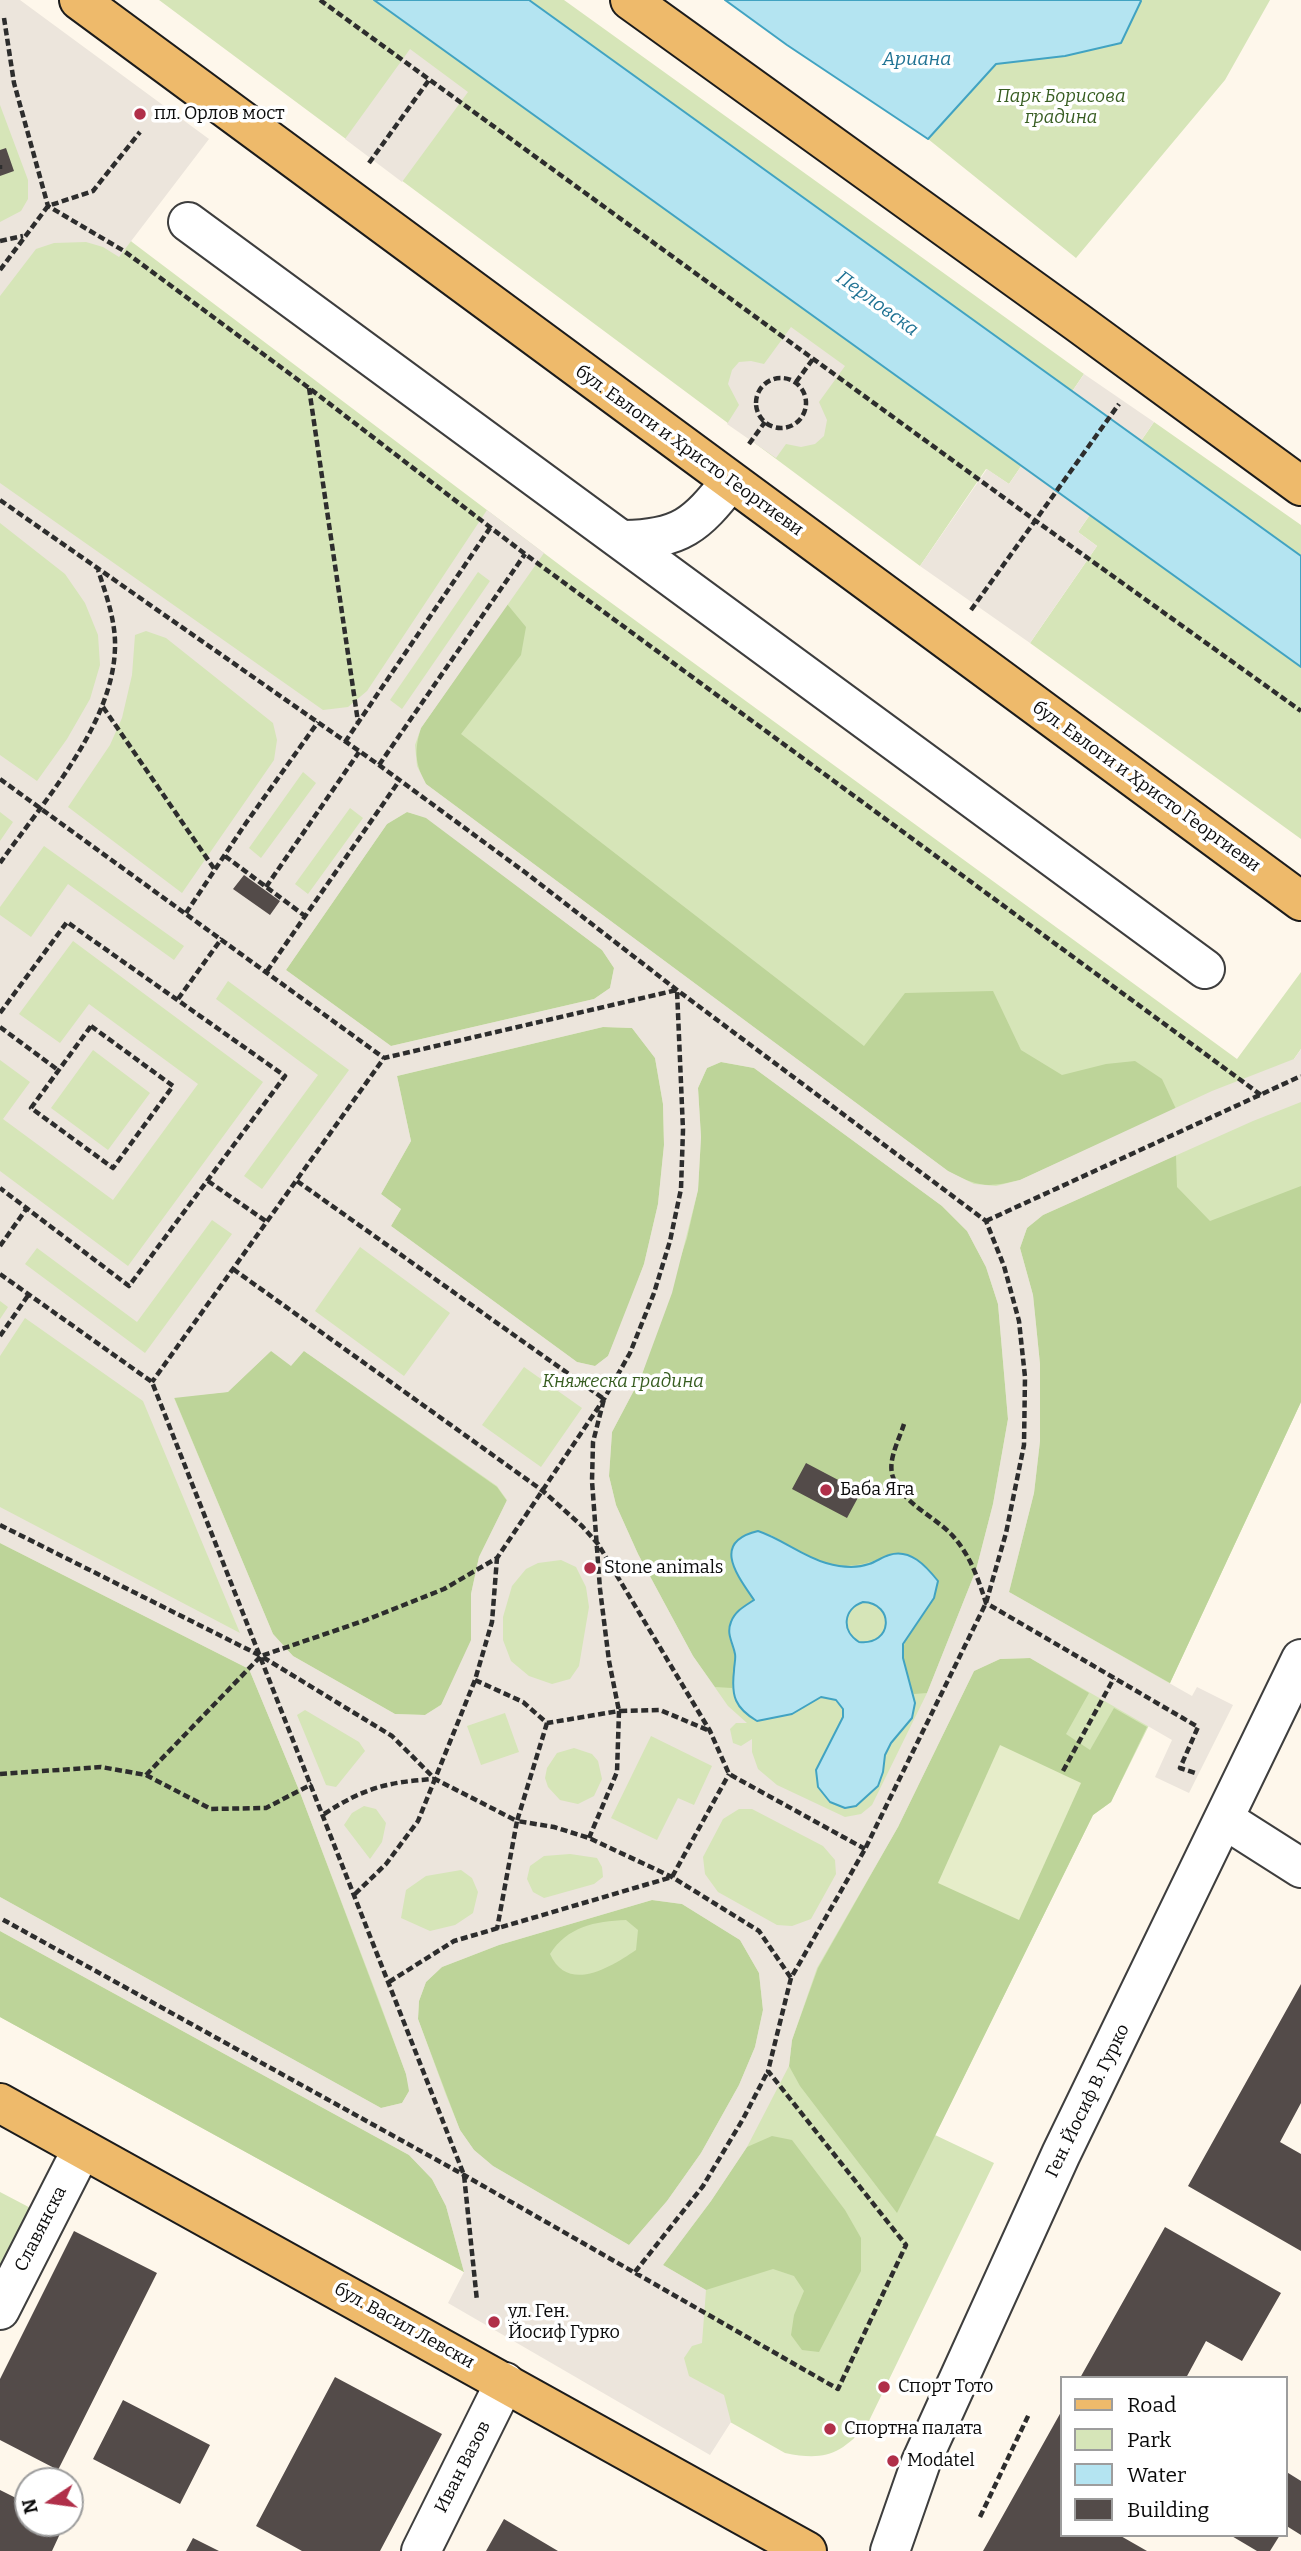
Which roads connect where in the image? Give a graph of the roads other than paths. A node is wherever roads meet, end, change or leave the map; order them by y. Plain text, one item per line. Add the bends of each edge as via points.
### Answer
1 (79, 0) edge
2 (630, 0) edge
3 (188, 222) dead end
4 (730, 482) junction
5 (1301, 486) edge
6 (624, 540) junction
7 (1301, 901) edge
8 (1205, 969) dead end
9 (1301, 1659) edge
10 (1224, 1819) junction
11 (1301, 1868) edge
12 (0, 2103) edge
13 (82, 2149) junction
14 (0, 2310) edge
15 (505, 2382) junction
16 (421, 2551) edge
17 (807, 2551) edge
18 (890, 2551) edge

1 - 4 main road, бул. Евлоги и Христо Георгиеви
2 - 5 main road
3 - 6 street
4 - 6 street via 704,514 678,532
4 - 7 main road, бул. Евлоги и Христо Георгиеви
6 - 8 street
9 - 10 street, Ген. Йосиф В. Гурко
10 - 11 street
10 - 18 street, Ген. Йосиф В. Гурко via 1061,2154 921,2462
12 - 13 main road, бул. Васил Левски
13 - 14 street, Славянска
13 - 15 main road, бул. Васил Левски
15 - 16 street, Иван Вазов
15 - 17 main road, бул. Васил Левски

